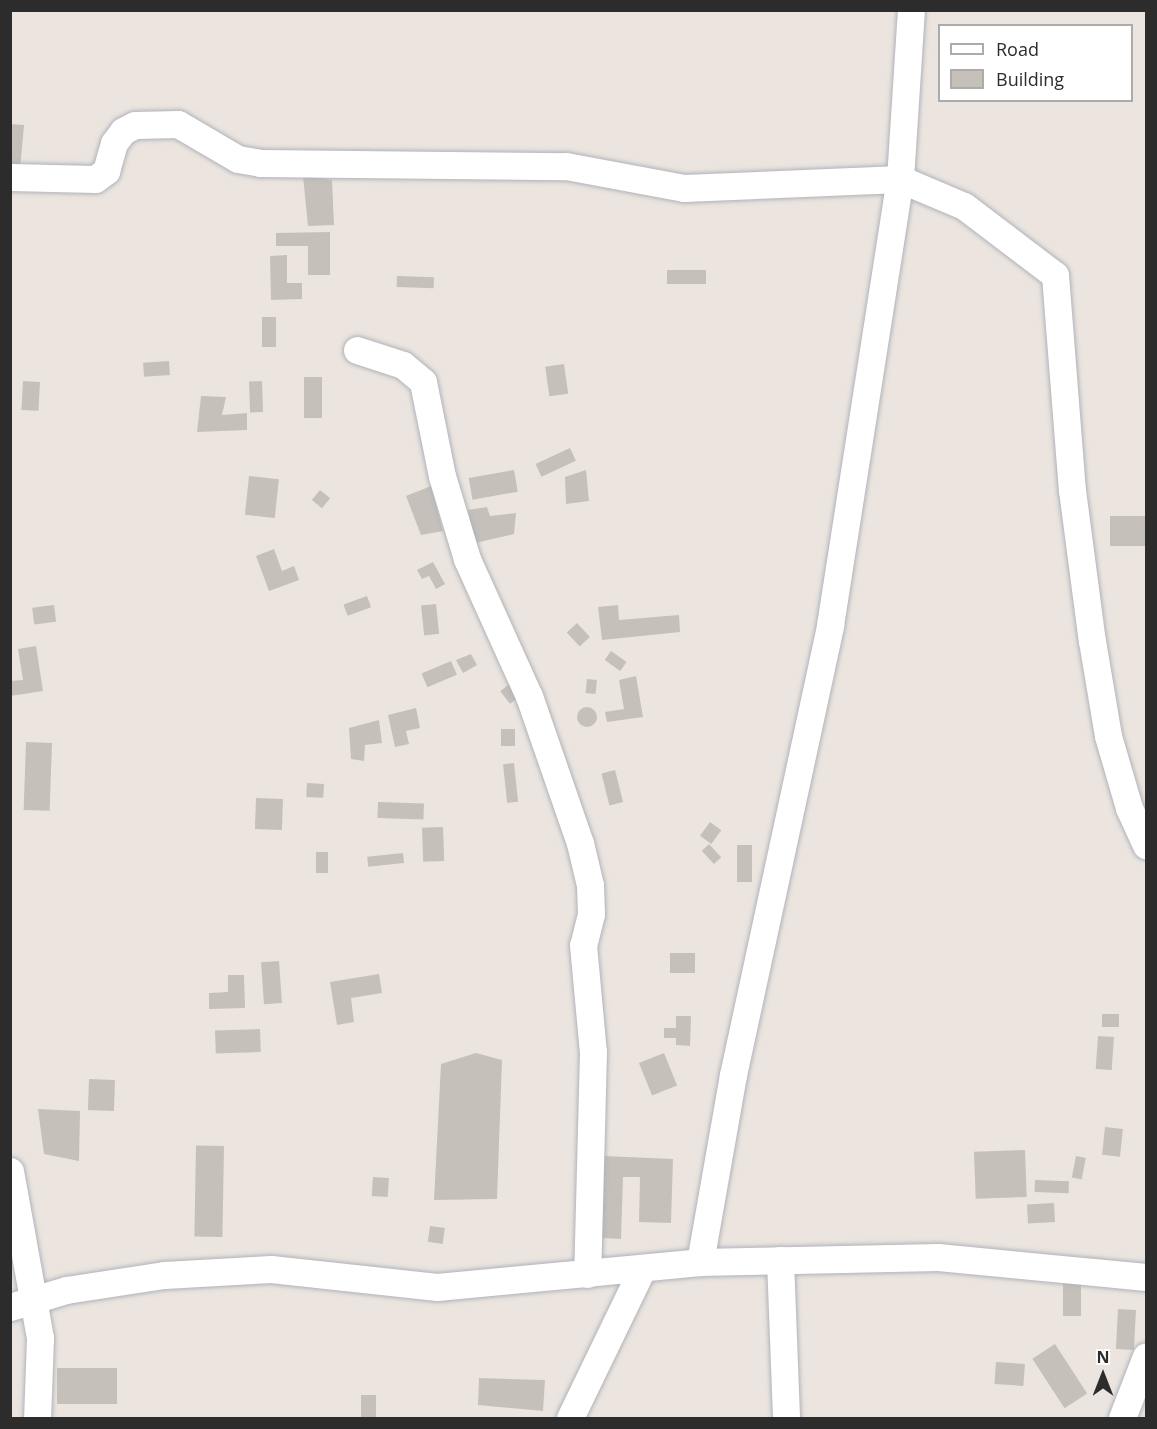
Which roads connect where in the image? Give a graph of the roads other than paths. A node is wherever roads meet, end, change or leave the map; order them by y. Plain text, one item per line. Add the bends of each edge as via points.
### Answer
1 (911, 10) edge
2 (10, 177) edge
3 (900, 179) junction
4 (357, 350) dead end
5 (1146, 845) edge
6 (10, 1171) edge
7 (780, 1260) junction
8 (700, 1262) junction
9 (642, 1269) junction
10 (587, 1274) junction
11 (1146, 1277) edge
12 (22, 1303) edge
13 (1146, 1356) edge
14 (37, 1419) edge
15 (570, 1419) edge
16 (786, 1419) edge
17 (1122, 1419) edge

1 - 3 street
2 - 3 street via 95,179 106,171 114,143 123,131 135,125 178,124 238,159 260,163 566,166 684,188
3 - 5 street via 964,206 1054,275 1072,490 1092,641 1108,736 1129,808
3 - 8 street via 830,625 733,1075
4 - 10 street via 403,365 423,382 436,452 467,559 529,696 580,843 590,885 591,914 583,945 592,1052
6 - 12 street
7 - 8 street
7 - 11 street via 938,1257
7 - 16 street
8 - 9 street
9 - 10 street
9 - 15 street
10 - 12 street via 436,1287 272,1269 164,1275 66,1290
12 - 14 street via 40,1338
13 - 17 street

